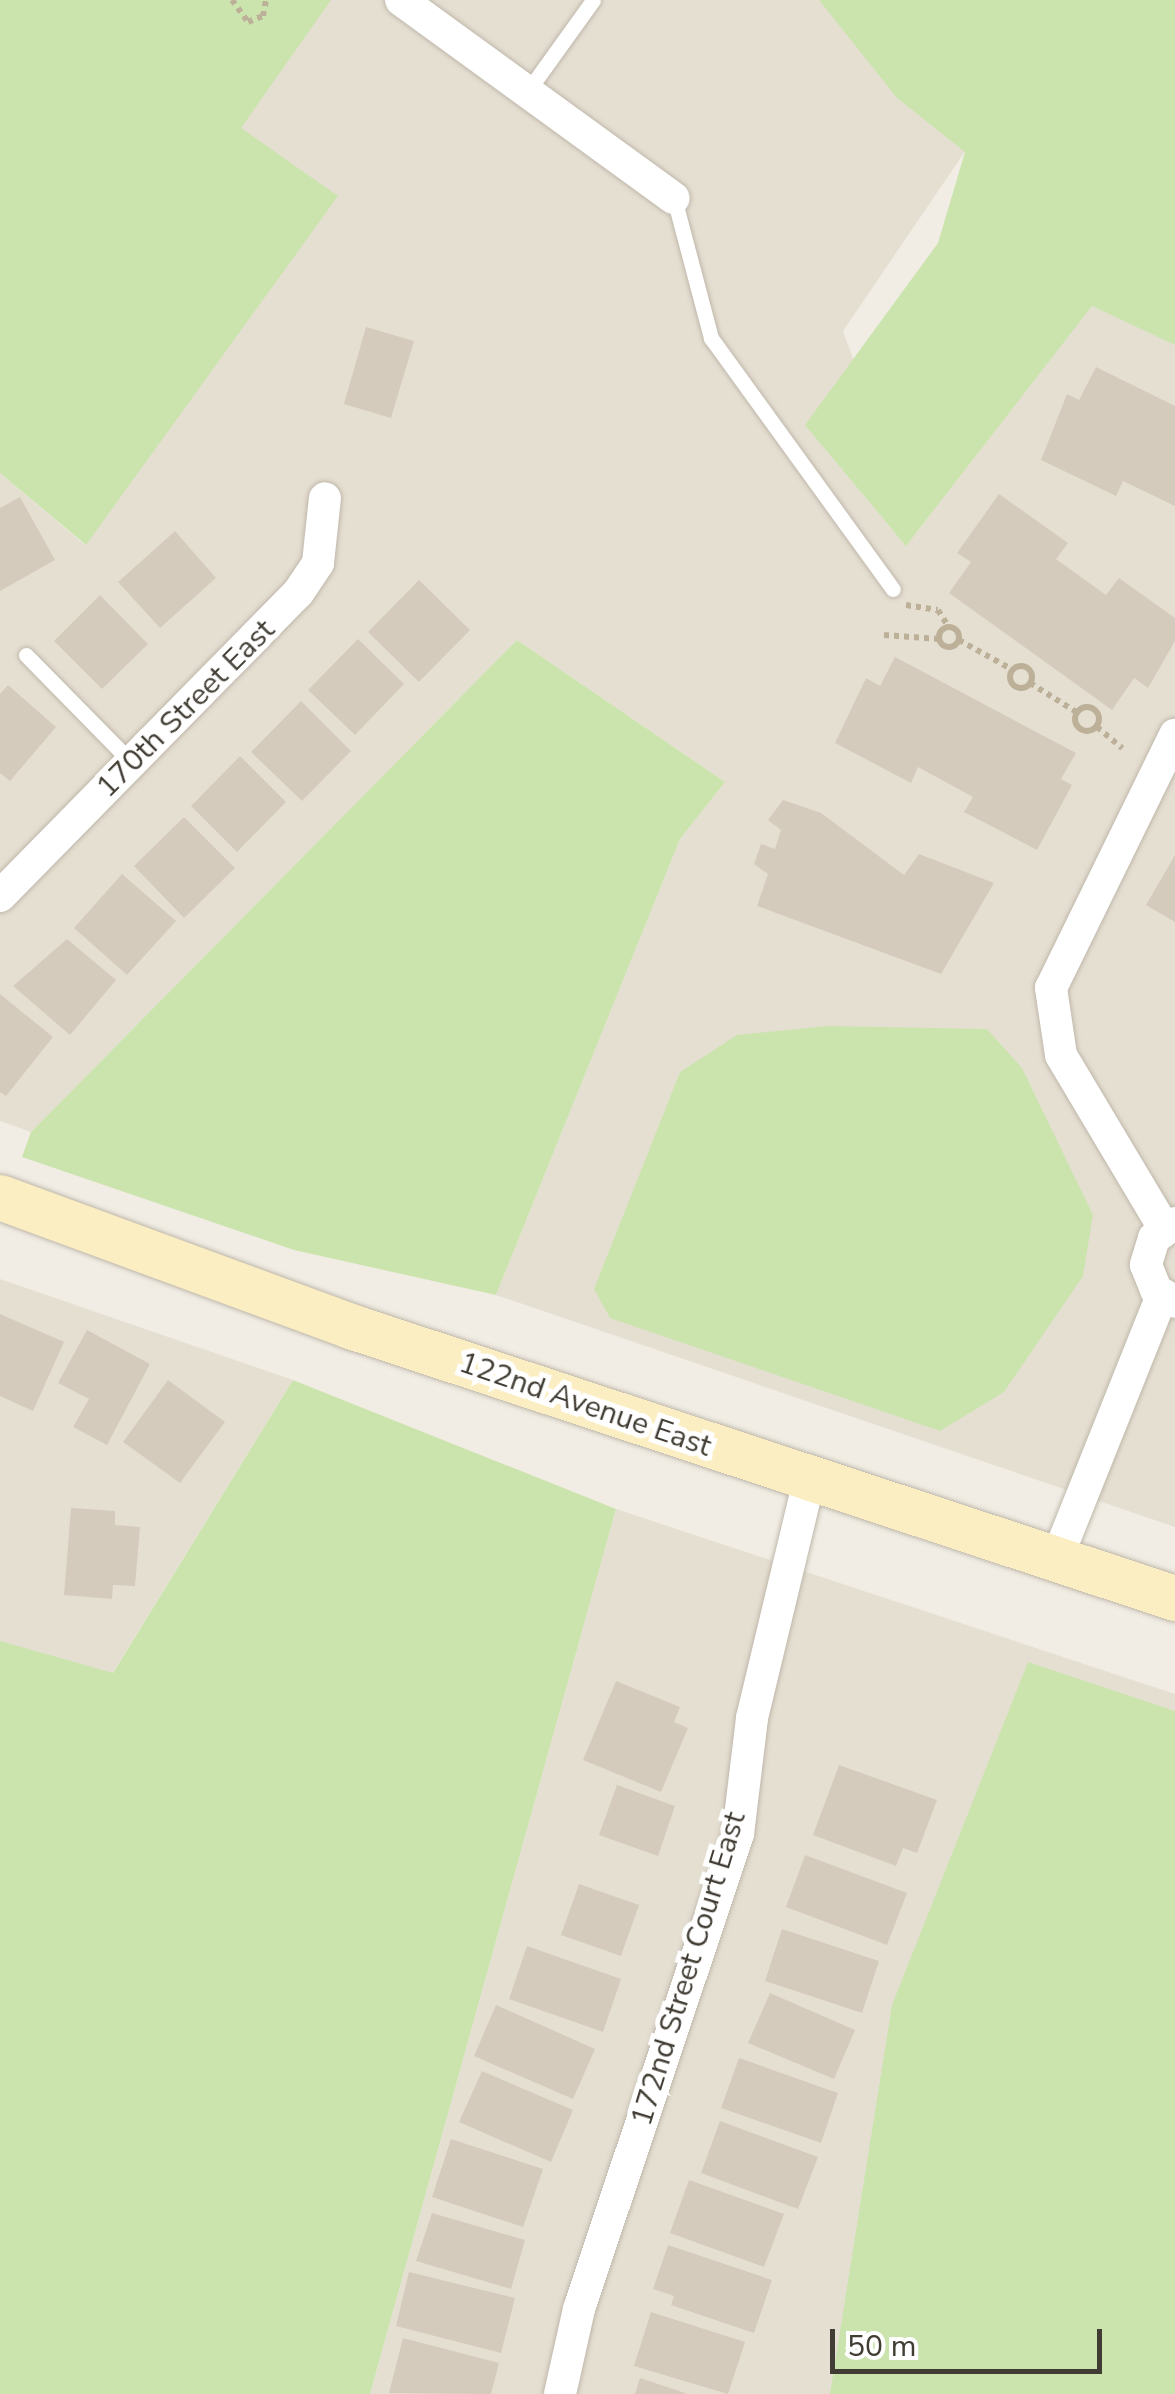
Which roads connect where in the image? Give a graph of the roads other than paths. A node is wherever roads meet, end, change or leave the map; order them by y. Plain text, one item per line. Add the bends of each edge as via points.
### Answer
1 (401, 0) edge
2 (593, 0) edge
3 (527, 92) junction
4 (674, 198) joint
5 (325, 498) dead end
6 (893, 589) dead end
7 (26, 655) dead end
8 (1175, 735) edge
9 (133, 764) junction
10 (0, 896) edge
11 (0, 1197) edge
12 (1170, 1226) edge
13 (1169, 1298) edge
14 (810, 1480) junction
15 (1058, 1558) junction
16 (1175, 1598) edge
17 (560, 2394) edge

1 - 3 street
2 - 3 lane
3 - 4 street
4 - 6 lane via 711,338
5 - 9 street, 170th Street East via 318,563 298,592
7 - 9 lane
8 - 12 street via 1051,988 1062,1055
9 - 10 street, 170th Street East
11 - 14 main road, 122nd Avenue East
12 - 13 street via 1146,1264
13 - 15 street
14 - 15 main road, 122nd Avenue East
14 - 17 street, 172nd Street Court East via 752,1718 738,1834 579,2309
15 - 16 main road, 122nd Avenue East

